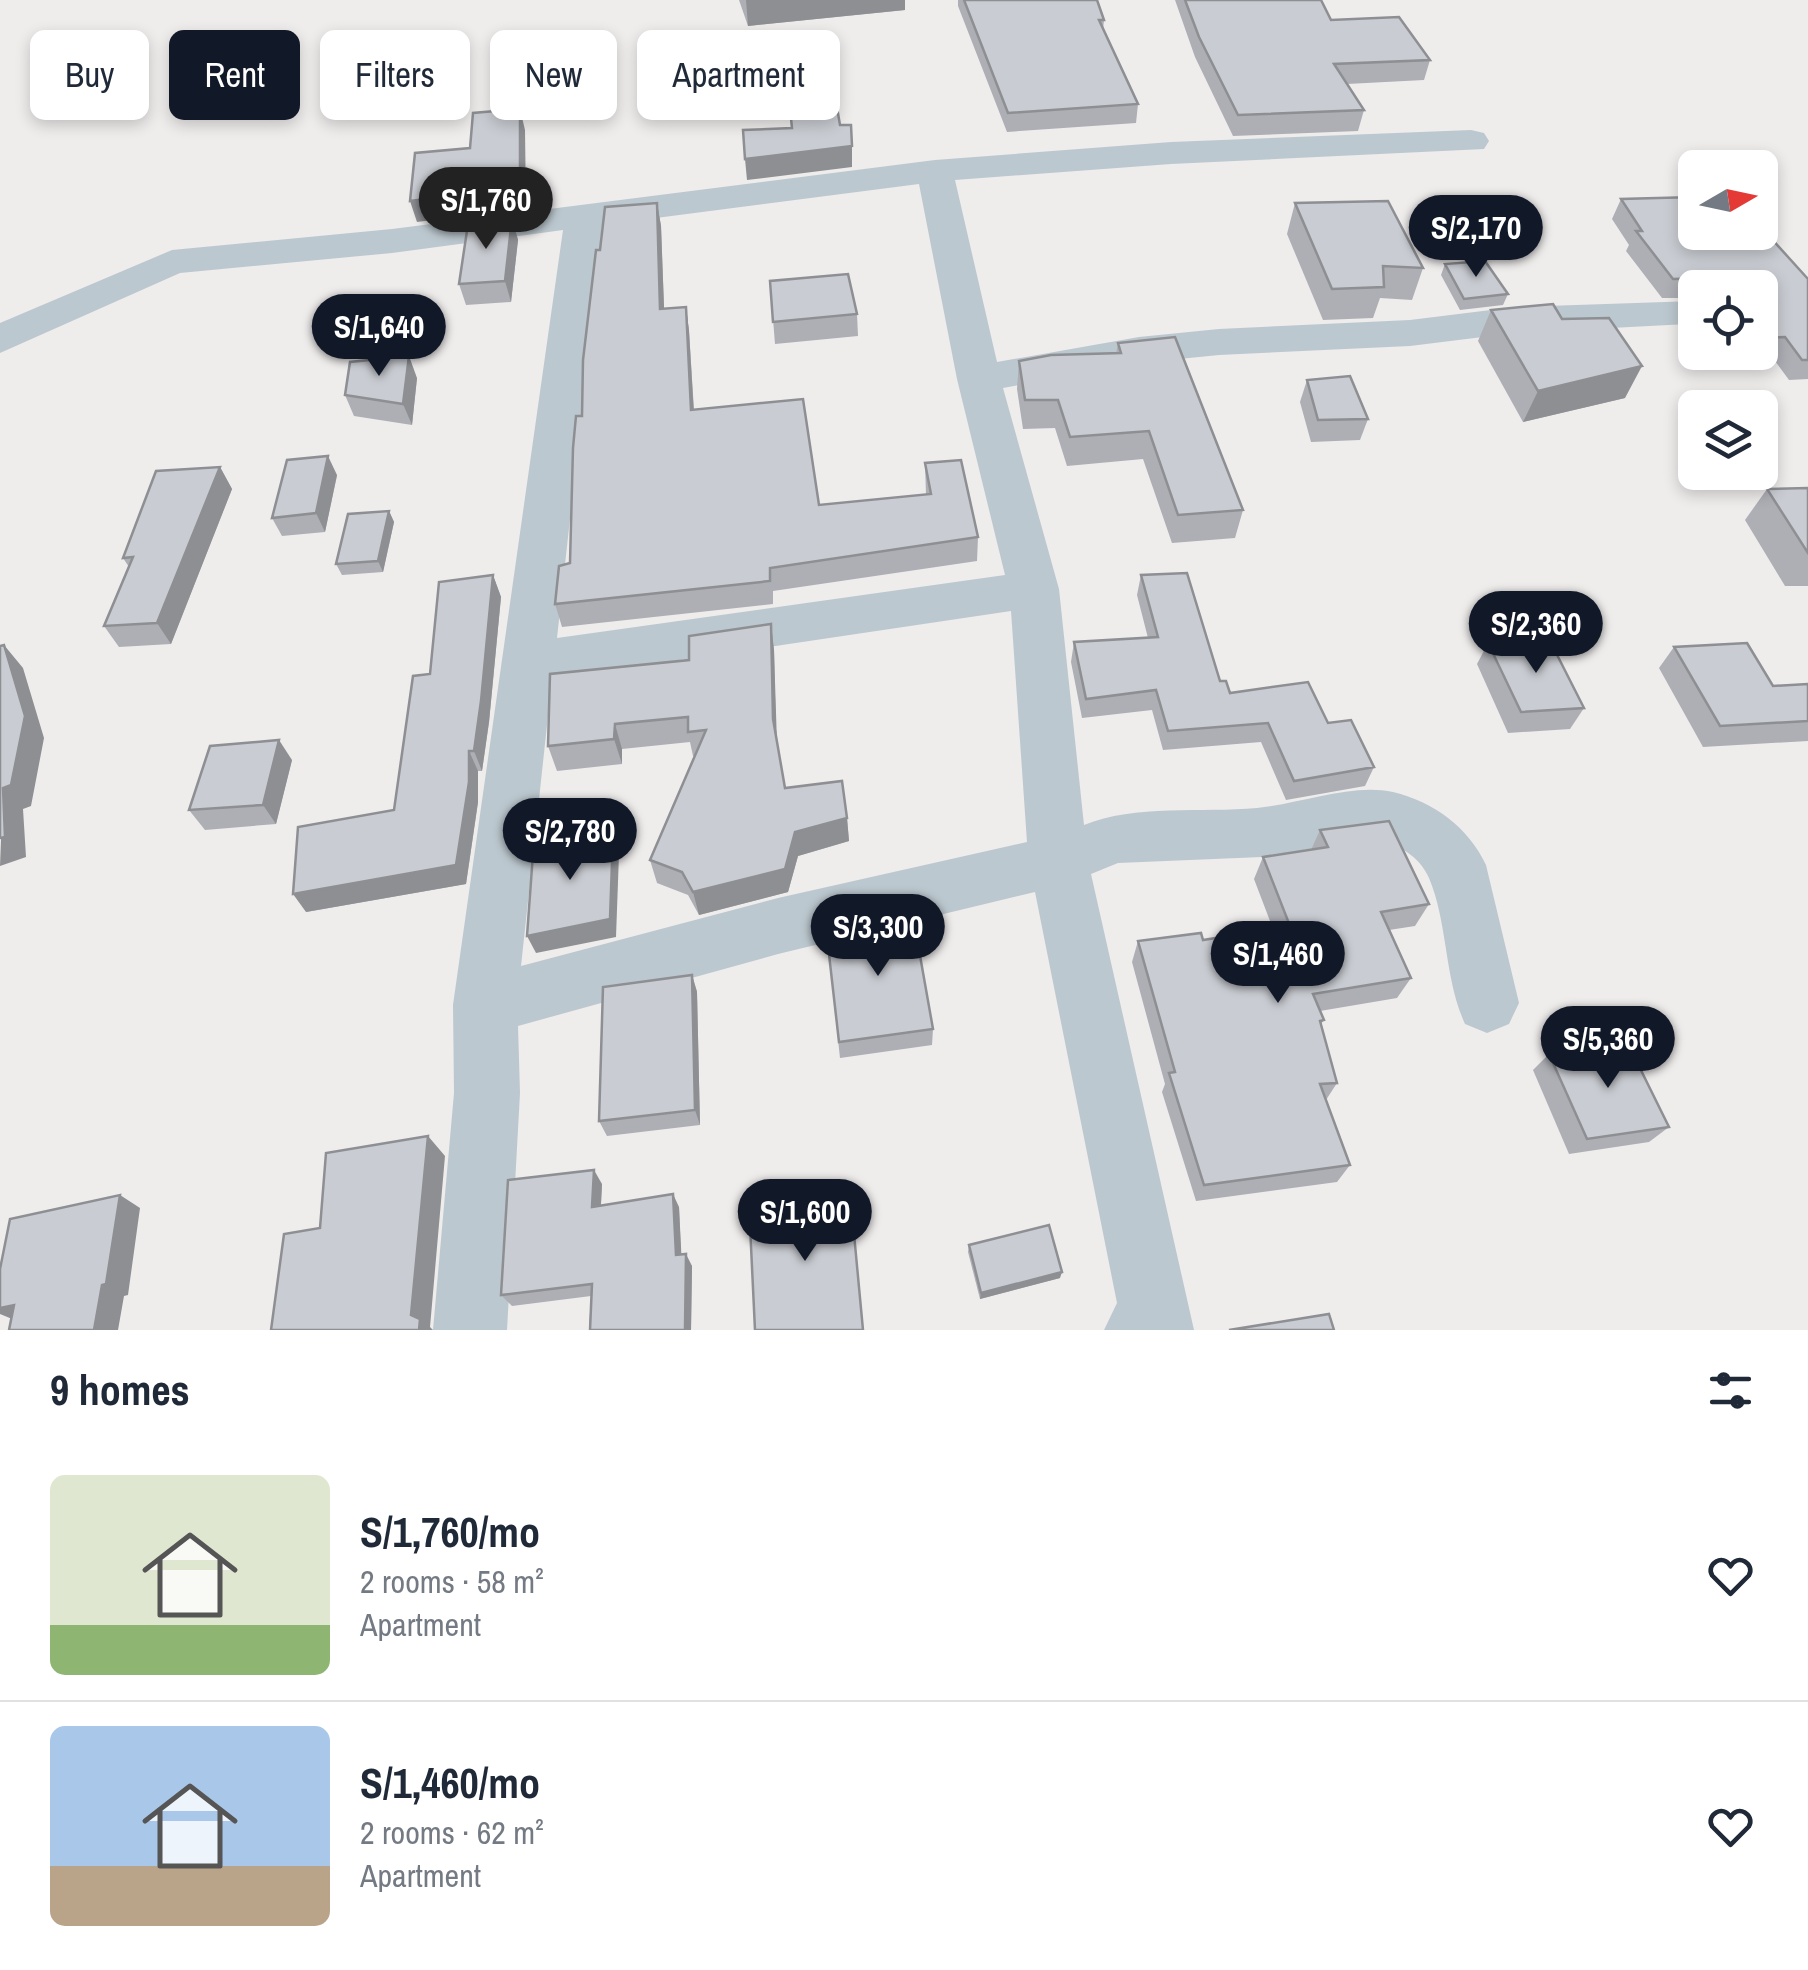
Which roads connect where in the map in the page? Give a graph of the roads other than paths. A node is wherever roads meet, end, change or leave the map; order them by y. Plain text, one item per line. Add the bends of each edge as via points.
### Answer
1 (1471, 141) dead end
2 (935, 171) junction
3 (584, 217) junction
4 (1678, 312) edge
5 (0, 340) edge
6 (979, 378) junction
7 (1034, 590) junction
8 (528, 662) junction
9 (1058, 861) junction
10 (1488, 1002) dead end
11 (485, 1005) junction
12 (470, 1330) edge
13 (1141, 1330) edge

1 - 2 street
2 - 3 street
2 - 6 street
3 - 5 street via 172,262
3 - 8 street
4 - 6 street via 1218,342
6 - 7 street
7 - 8 street
7 - 9 street
8 - 11 street
9 - 10 street via 1115,838 1185,838 1354,815 1394,817 1430,835 1456,866
9 - 11 street via 778,926
9 - 13 street via 1159,1326
11 - 12 street via 487,1093

